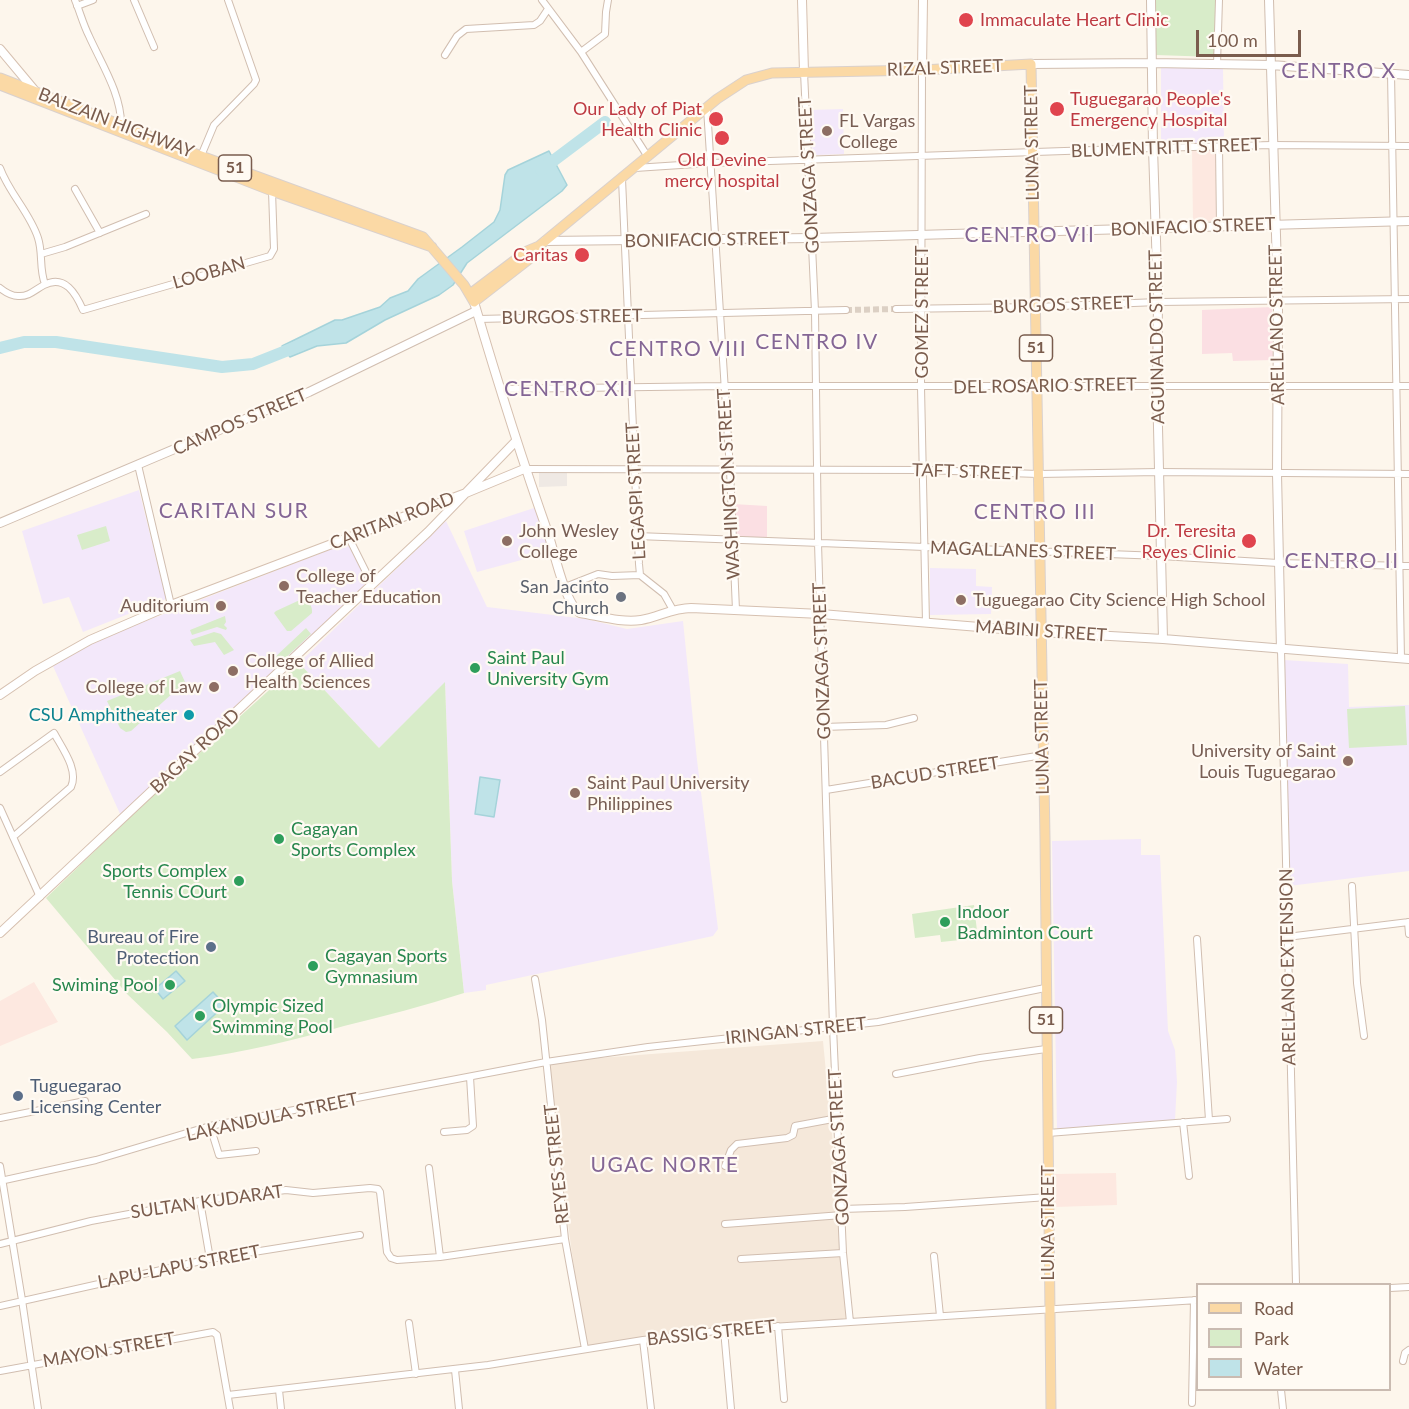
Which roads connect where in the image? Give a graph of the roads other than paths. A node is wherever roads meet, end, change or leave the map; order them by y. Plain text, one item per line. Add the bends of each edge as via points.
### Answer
1 (93, 0) edge
2 (134, 0) edge
3 (228, 0) edge
4 (542, 0) edge
5 (608, 0) edge
6 (802, 0) edge
7 (923, 0) edge
8 (1151, 0) edge
9 (1220, 0) edge
10 (1269, 0) edge
11 (76, 3) edge
12 (549, 9) junction
13 (154, 47) dead end
14 (0, 49) edge
15 (581, 52) junction
16 (445, 55) dead end
17 (1152, 63) junction
18 (1031, 64) junction
19 (1217, 64) junction
20 (1271, 65) junction
21 (922, 70) junction
22 (804, 72) junction
23 (1392, 74) junction
24 (1409, 75) edge
25 (0, 78) edge
26 (0, 85) edge
27 (35, 95) junction
28 (707, 108) junction
29 (121, 126) junction
30 (1272, 145) junction
31 (1392, 146) junction
32 (1409, 146) edge
33 (1219, 147) junction
34 (1153, 148) junction
35 (1032, 152) junction
36 (922, 155) junction
37 (201, 156) junction
38 (648, 157) junction
39 (808, 159) junction
40 (711, 163) junction
41 (0, 168) edge
42 (635, 168) junction
43 (622, 179) junction
44 (8, 187) junction
45 (75, 189) dead end
46 (272, 191) junction
47 (0, 192) edge
48 (146, 214) dead end
49 (1394, 221) junction
50 (1409, 221) edge
51 (1276, 224) junction
52 (1220, 226) junction
53 (1155, 228) junction
54 (100, 233) junction
55 (1034, 233) junction
56 (922, 235) junction
57 (812, 238) junction
58 (715, 240) junction
59 (625, 241) junction
60 (542, 243) junction
61 (434, 249) junction
62 (41, 254) junction
63 (45, 284) junction
64 (0, 288) edge
65 (1395, 299) junction
66 (1409, 299) edge
67 (1158, 302) junction
68 (1278, 302) junction
69 (475, 306) junction
70 (1035, 308) junction
71 (896, 309) tunnel mouth
72 (922, 309) junction
73 (815, 310) junction
74 (846, 310) tunnel mouth
75 (720, 314) junction
76 (628, 317) junction
77 (1157, 385) junction
78 (723, 386) junction
79 (816, 386) junction
80 (1279, 386) junction
81 (1396, 386) junction
82 (1409, 386) edge
83 (632, 387) junction
84 (921, 387) junction
85 (1036, 387) junction
86 (501, 389) junction
87 (516, 441) junction
88 (138, 465) junction
89 (524, 469) junction
90 (634, 470) junction
91 (730, 470) junction
92 (817, 470) junction
93 (924, 470) junction
94 (1160, 472) junction
95 (1038, 474) junction
96 (1277, 474) junction
97 (1398, 474) junction
98 (1409, 474) edge
99 (466, 493) junction
100 (0, 523) edge
101 (637, 536) junction
102 (349, 538) junction
103 (733, 541) junction
104 (818, 543) junction
105 (924, 547) junction
106 (1039, 552) junction
107 (1161, 556) junction
108 (1278, 563) junction
109 (1399, 566) junction
110 (1409, 566) edge
111 (640, 575) junction
112 (372, 584) junction
113 (565, 586) junction
114 (171, 605) junction
115 (673, 610) junction
116 (736, 610) junction
117 (821, 614) junction
118 (926, 623) junction
119 (1040, 632) junction
120 (1163, 639) junction
121 (1281, 650) junction
122 (1405, 659) edge
123 (0, 695) edge
124 (914, 718) dead end
125 (824, 727) junction
126 (1043, 755) junction
127 (0, 772) edge
128 (826, 790) junction
129 (0, 808) edge
130 (13, 837) junction
131 (1352, 886) dead end
132 (40, 897) junction
133 (1408, 922) edge
134 (1354, 929) junction
135 (0, 933) edge
136 (1409, 934) edge
137 (1287, 937) junction
138 (1197, 939) dead end
139 (535, 979) dead end
140 (1045, 988) junction
141 (833, 1027) junction
142 (1364, 1036) dead end
143 (1046, 1049) junction
144 (546, 1062) junction
145 (896, 1074) dead end
146 (470, 1077) junction
147 (85, 1101) dead end
148 (0, 1118) edge
149 (838, 1118) junction
150 (1227, 1119) dead end
151 (1209, 1120) junction
152 (1183, 1122) junction
153 (210, 1126) junction
154 (444, 1132) dead end
155 (1048, 1133) junction
156 (256, 1151) dead end
157 (0, 1166) edge
158 (725, 1166) dead end
159 (429, 1168) dead end
160 (1189, 1176) dead end
161 (1, 1181) edge
162 (1048, 1197) junction
163 (200, 1201) junction
164 (842, 1212) junction
165 (725, 1224) dead end
166 (360, 1235) dead end
167 (566, 1239) junction
168 (12, 1242) junction
169 (0, 1244) edge
170 (843, 1253) junction
171 (934, 1256) dead end
172 (440, 1257) junction
173 (210, 1259) junction
174 (741, 1259) dead end
175 (1296, 1283) edge
176 (1409, 1287) edge
177 (1391, 1288) edge
178 (22, 1300) junction
179 (1196, 1300) edge
180 (0, 1306) edge
181 (1049, 1308) junction
182 (940, 1316) junction
183 (850, 1322) junction
184 (410, 1323) dead end
185 (778, 1326) junction
186 (724, 1330) junction
187 (643, 1340) junction
188 (585, 1349) junction
189 (1409, 1350) edge
190 (1403, 1361) dead end
191 (30, 1364) junction
192 (455, 1370) junction
193 (0, 1371) edge
194 (416, 1374) junction
195 (279, 1390) junction
196 (1281, 1391) edge
197 (228, 1395) junction
198 (784, 1399) dead end
199 (1192, 1403) dead end
200 (38, 1409) edge
201 (230, 1409) edge
202 (281, 1409) edge
203 (459, 1409) edge
204 (651, 1409) edge
205 (731, 1409) edge
206 (1051, 1409) edge
207 (1283, 1409) edge

1 - 11 street
2 - 13 street
3 - 37 street via 256,80 214,125
4 - 12 street
5 - 15 street via 605,34
6 - 22 main road, GONZAGA STREET
7 - 21 main road, GOMEZ STREET
8 - 17 street, AGUINALDO STREET
9 - 19 street
10 - 20 street, ARELLANO STREET
11 - 29 street via 111,86
12 - 15 street
12 - 16 street via 534,25 466,29
14 - 27 main road
15 - 38 street
17 - 18 street, RIZAL STREET
17 - 19 street, RIZAL STREET
17 - 34 street, AGUINALDO STREET
18 - 21 main road, RIZAL STREET
18 - 35 main road, LUNA STREET / 51
19 - 20 street, RIZAL STREET
20 - 23 street, RIZAL STREET
20 - 30 street, ARELLANO STREET
21 - 22 main road, RIZAL STREET
21 - 36 street, GOMEZ STREET
22 - 28 main road, RIZAL STREET via 753,77
22 - 39 street, GONZAGA STREET
23 - 24 street, RIZAL STREET
23 - 31 street
25 - 27 main road, BALZAIN HIGHWAY / 51
26 - 27 main road, BALZAIN HIGHWAY / 51
27 - 29 main road, BALZAIN HIGHWAY / 51
27 - 46 main road, BALZAIN HIGHWAY / 51
28 - 38 main road, RIZAL STREET
28 - 40 street, WASHINGTON STREET
29 - 37 main road, BALZAIN HIGHWAY / 51
30 - 31 street, BLUMENTRITT STREET
30 - 33 street, BLUMENTRITT STREET
30 - 51 street, ARELLANO STREET
31 - 32 street, BLUMENTRITT STREET
31 - 49 street
33 - 34 street, BLUMENTRITT STREET
33 - 52 street
34 - 35 street, BLUMENTRITT STREET
34 - 53 street, AGUINALDO STREET
35 - 36 street, BLUMENTRITT STREET
35 - 55 main road, LUNA STREET / 51
36 - 39 street, BLUMENTRITT STREET
36 - 56 street, GOMEZ STREET
37 - 61 main road, BALZAIN HIGHWAY / 51 via 423,237
38 - 42 main road, RIZAL STREET
39 - 40 street, BLUMENTRITT STREET
39 - 57 street, GONZAGA STREET
40 - 42 street, BLUMENTRITT STREET
40 - 58 street, WASHINGTON STREET
41 - 44 street
42 - 43 main road, RIZAL STREET
43 - 59 street, LEGASPI STREET
43 - 60 main road, RIZAL STREET
44 - 47 street
44 - 62 street via 34,228
45 - 54 street
46 - 61 main road, BALZAIN HIGHWAY / 51
46 - 63 street, LOOBAN via 272,255 83,310 66,284
48 - 54 street
49 - 50 street, BONIFACIO STREET
49 - 51 street, BONIFACIO STREET
49 - 65 street
51 - 52 street, BONIFACIO STREET
51 - 68 street, ARELLANO STREET
52 - 53 street, BONIFACIO STREET
53 - 55 street, BONIFACIO STREET
53 - 67 street, AGUINALDO STREET
54 - 62 street
55 - 56 street, BONIFACIO STREET
55 - 70 main road, LUNA STREET / 51
56 - 57 street, BONIFACIO STREET
56 - 72 street, GOMEZ STREET
57 - 58 street, BONIFACIO STREET
57 - 73 street, GONZAGA STREET
58 - 59 street, BONIFACIO STREET
58 - 75 street, WASHINGTON STREET
59 - 60 street, BONIFACIO STREET
59 - 76 street, LEGASPI STREET
60 - 69 main road, RIZAL STREET via 532,257
61 - 69 main road, BALZAIN HIGHWAY / 51 via 464,285
62 - 63 street
63 - 64 street via 22,296
65 - 66 street, BURGOS STREET
65 - 68 street, BURGOS STREET
65 - 81 street
67 - 68 street, BURGOS STREET
67 - 70 street, BURGOS STREET
67 - 77 street, AGUINALDO STREET
68 - 80 street, ARELLANO STREET
69 - 76 street, BURGOS STREET
69 - 86 main road
69 - 88 street, CAMPOS STREET via 309,392
70 - 72 street, BURGOS STREET
70 - 85 main road, LUNA STREET / 51
71 - 72 street, BURGOS STREET
72 - 84 street, GOMEZ STREET
73 - 74 street, BURGOS STREET
73 - 75 street, BURGOS STREET
73 - 79 street, GONZAGA STREET
75 - 76 street, BURGOS STREET
75 - 78 street, WASHINGTON STREET
76 - 83 street, LEGASPI STREET
77 - 80 street, DEL ROSARIO STREET
77 - 85 street, DEL ROSARIO STREET
77 - 94 street, AGUINALDO STREET
78 - 79 street, DEL ROSARIO STREET
78 - 83 street, DEL ROSARIO STREET
78 - 91 street, WASHINGTON STREET
79 - 84 street, DEL ROSARIO STREET
79 - 92 street, GONZAGA STREET
80 - 81 street, DEL ROSARIO STREET
80 - 96 street, ARELLANO STREET
81 - 82 street, DEL ROSARIO STREET
81 - 97 street
83 - 86 street, DEL ROSARIO STREET
83 - 90 street, LEGASPI STREET
84 - 85 street, DEL ROSARIO STREET
84 - 93 street, GOMEZ STREET
85 - 95 main road, LUNA STREET / 51
86 - 87 main road
87 - 89 main road
87 - 99 main road, BAGAY ROAD
88 - 100 street, CAMPOS STREET
88 - 114 street
89 - 90 street, TAFT STREET
89 - 99 main road, CARITAN ROAD
89 - 113 main road
90 - 91 street, TAFT STREET
90 - 101 street, LEGASPI STREET
91 - 92 street, TAFT STREET
91 - 103 street, WASHINGTON STREET
92 - 93 street, TAFT STREET
92 - 104 street, GONZAGA STREET
93 - 95 street, TAFT STREET
93 - 105 street, GOMEZ STREET
94 - 95 street, TAFT STREET
94 - 96 street, TAFT STREET
94 - 107 street, AGUINALDO STREET
95 - 106 main road, LUNA STREET / 51
96 - 97 street, TAFT STREET
96 - 108 street, ARELLANO STREET
97 - 98 street, TAFT STREET
97 - 109 street
99 - 102 main road, CARITAN ROAD
99 - 112 main road, BAGAY ROAD
101 - 103 street, MAGALLANES STREET
101 - 111 street, LEGASPI STREET
102 - 112 street
102 - 114 main road, CARITAN ROAD
103 - 104 street, MAGALLANES STREET
103 - 116 street, WASHINGTON STREET
104 - 105 street, MAGALLANES STREET
104 - 117 street, GONZAGA STREET
105 - 106 street, MAGALLANES STREET
105 - 118 street, GOMEZ STREET
106 - 107 street, MAGALLANES STREET
106 - 119 main road, LUNA STREET / 51
107 - 108 street, MAGALLANES STREET
107 - 120 street, AGUINALDO STREET
108 - 109 street, MAGALLANES STREET
108 - 121 street, ARELLANO STREET
109 - 110 street, MAGALLANES STREET
109 - 122 street
111 - 113 street via 598,574
111 - 115 street, LEGASPI STREET via 664,594
112 - 132 main road, BAGAY ROAD
113 - 115 main road, MABINI STREET via 580,613 643,620
114 - 123 main road, CARITAN ROAD via 90,639
115 - 116 main road, MABINI STREET
116 - 117 main road, MABINI STREET
117 - 118 main road, MABINI STREET
117 - 125 street, GONZAGA STREET
118 - 119 main road, MABINI STREET
119 - 120 street, MABINI STREET
119 - 126 main road, LUNA STREET / 51
120 - 121 street, MABINI STREET
121 - 122 street, MABINI STREET
121 - 137 street, ARELLANO EXTENSION
124 - 125 street via 886,725
125 - 128 street, GONZAGA STREET
126 - 128 street, BACUD STREET
126 - 140 main road, LUNA STREET / 51
127 - 130 street via 54,733 73,772 71,788
128 - 141 street, GONZAGA STREET
129 - 130 street
130 - 132 street
131 - 134 street
132 - 135 main road, BAGAY ROAD
133 - 134 street
133 - 136 street
134 - 137 street
134 - 142 street
137 - 175 street, ARELLANO EXTENSION
138 - 151 street
139 - 144 street, REYES STREET
140 - 141 street, IRINGAN STREET via 878,1022
140 - 143 main road, LUNA STREET / 51
141 - 144 street, IRINGAN STREET
141 - 149 street, GONZAGA STREET
143 - 145 street
143 - 155 main road, LUNA STREET / 51
144 - 146 street, LAKANDULA STREET
144 - 167 street, REYES STREET
146 - 153 street, LAKANDULA STREET
146 - 154 street via 473,1126
147 - 148 street
149 - 158 street via 795,1126 793,1135 787,1138 737,1144
149 - 164 street, GONZAGA STREET
150 - 151 street
151 - 152 street
152 - 155 street
152 - 160 street
153 - 156 street via 219,1155
153 - 161 street, LAKANDULA STREET via 96,1160
155 - 162 main road, LUNA STREET / 51
157 - 161 street
159 - 172 street
161 - 168 street
162 - 164 street
162 - 181 main road, LUNA STREET / 51
163 - 168 street, SULTAN KUDARAT via 91,1221
163 - 172 street, SULTAN KUDARAT via 286,1190 313,1193 375,1188 380,1192 385,1243 391,1258
163 - 173 street
164 - 165 street
164 - 170 street, GONZAGA STREET
166 - 173 street, LAPU-LAPU STREET
167 - 172 street, SULTAN KUDARAT
167 - 188 street, REYES STREET
168 - 169 street, SULTAN KUDARAT
168 - 178 street
170 - 174 street
170 - 183 street, GONZAGA STREET
171 - 182 street
173 - 178 street, LAPU-LAPU STREET
176 - 177 street
178 - 180 street, LAPU-LAPU STREET
178 - 191 street
179 - 181 street, BASSIG STREET
179 - 199 street
181 - 182 street, BASSIG STREET
181 - 206 main road, LUNA STREET / 51
182 - 183 street, BASSIG STREET
183 - 185 street, BASSIG STREET
184 - 194 street
185 - 186 street, BASSIG STREET
185 - 198 street
186 - 187 street, BASSIG STREET
186 - 205 street
187 - 188 street, BASSIG STREET
187 - 204 street
188 - 192 street, BASSIG STREET
189 - 190 street
191 - 193 street, MAYON STREET
191 - 197 street, MAYON STREET via 210,1331 217,1335
191 - 200 street
192 - 194 street, BASSIG STREET
192 - 203 street
194 - 195 street, BASSIG STREET
195 - 197 street, BASSIG STREET
195 - 202 street
196 - 207 street
197 - 201 street

